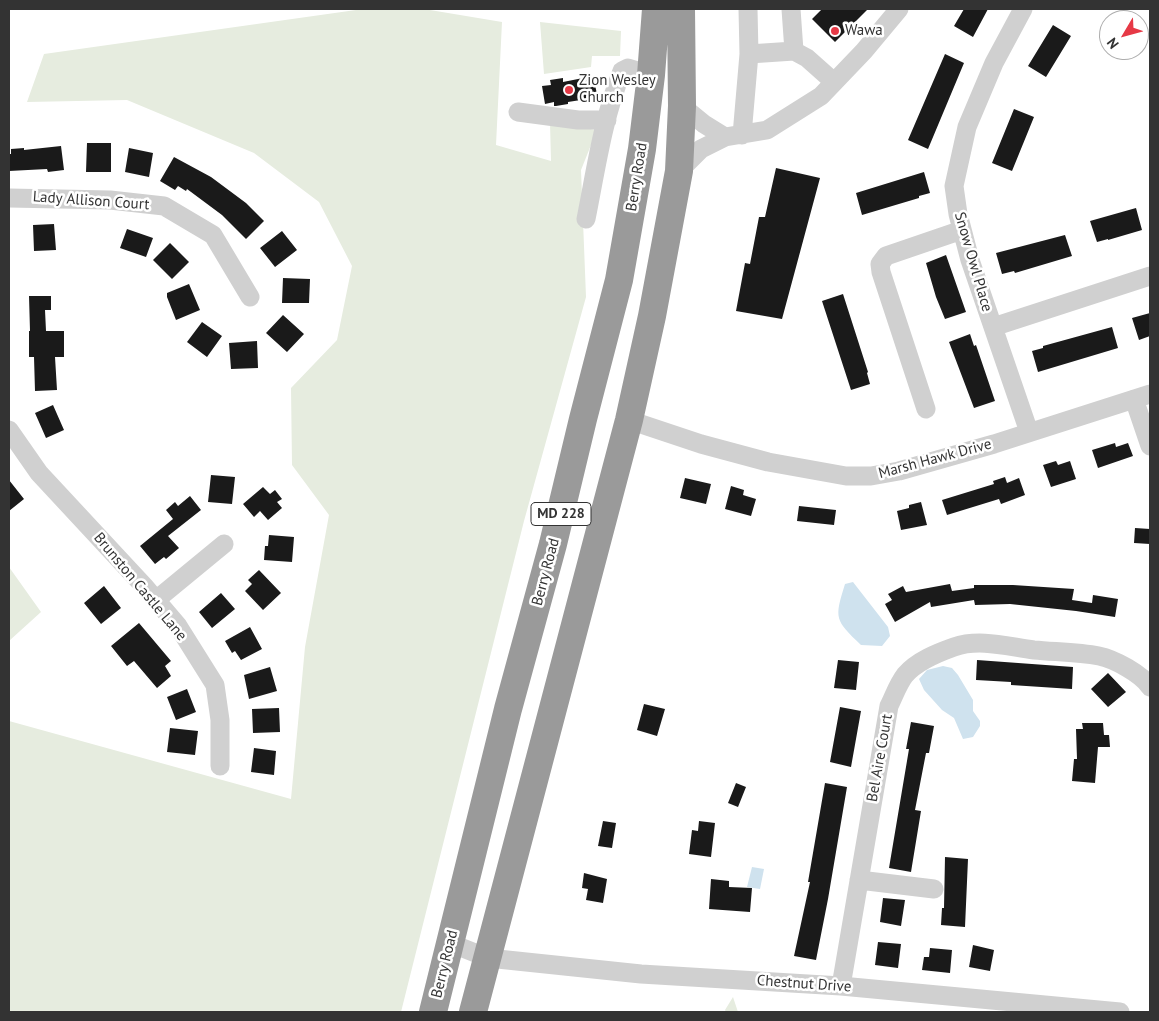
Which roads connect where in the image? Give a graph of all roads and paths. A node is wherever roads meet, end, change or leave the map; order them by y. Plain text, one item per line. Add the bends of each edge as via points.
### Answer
1 (656, 9) edge
2 (682, 9) edge
3 (748, 9) edge
4 (791, 9) edge
5 (899, 9) edge
6 (1023, 9) edge
7 (794, 51) junction
8 (749, 54) junction
9 (651, 75) junction
10 (834, 82) junction
11 (682, 106) junction
12 (518, 112) dead end
13 (606, 120) junction
14 (734, 136) junction
15 (679, 171) junction
16 (9, 198) edge
17 (586, 219) dead end
18 (962, 230) junction
19 (1150, 276) edge
20 (250, 297) dead end
21 (993, 326) junction
22 (1142, 397) edge
23 (926, 409) dead end
24 (629, 420) junction
25 (9, 430) edge
26 (1029, 432) junction
27 (1150, 446) edge
28 (224, 544) dead end
29 (156, 600) junction
30 (1150, 687) edge
31 (220, 766) dead end
32 (860, 880) junction
33 (934, 889) dead end
34 (450, 943) junction
35 (488, 958) junction
36 (842, 986) junction
37 (1015, 1008) edge
38 (433, 1012) edge
39 (473, 1012) edge
40 (1120, 1012) edge

1 - 9 highway, Berry Road / MD 228
2 - 11 highway, MD 228
3 - 8 street
4 - 7 street
5 - 10 street
6 - 18 street, Snow Owl Place via 994,63 967,127 954,186
7 - 8 street
7 - 10 street
8 - 14 street
9 - 13 street via 628,68 622,71
9 - 34 highway, Berry Road / MD 228 via 620,280
10 - 14 street via 821,96 767,130
11 - 14 street via 704,124
11 - 15 highway, MD 228
12 - 13 street via 578,120
13 - 17 street
14 - 15 street via 701,149
15 - 24 highway, MD 228
16 - 20 street, Lady Allison Court via 110,200 164,206 213,235
18 - 21 street, Snow Owl Place
18 - 23 street via 886,256 880,264
19 - 21 street
21 - 26 street, Snow Owl Place
22 - 26 street, Marsh Hawk Drive
22 - 27 street
24 - 26 street, Marsh Hawk Drive via 768,462 846,476 900,471
24 - 35 highway, MD 228
25 - 29 street, Brunston Castle Lane via 39,472
28 - 29 street
29 - 31 street, Brunston Castle Lane via 178,626 215,685 220,720
30 - 32 street, Bel Aire Court via 1139,676 1100,656 992,644 956,646 915,666 905,676 889,706
32 - 33 street
32 - 36 street, Bel Aire Court
34 - 35 street, Chestnut Drive
34 - 38 highway, Berry Road / MD 228
35 - 36 street, Chestnut Drive via 641,974
35 - 39 highway, MD 228
36 - 37 street, Chestnut Drive
37 - 40 street, Chestnut Drive

